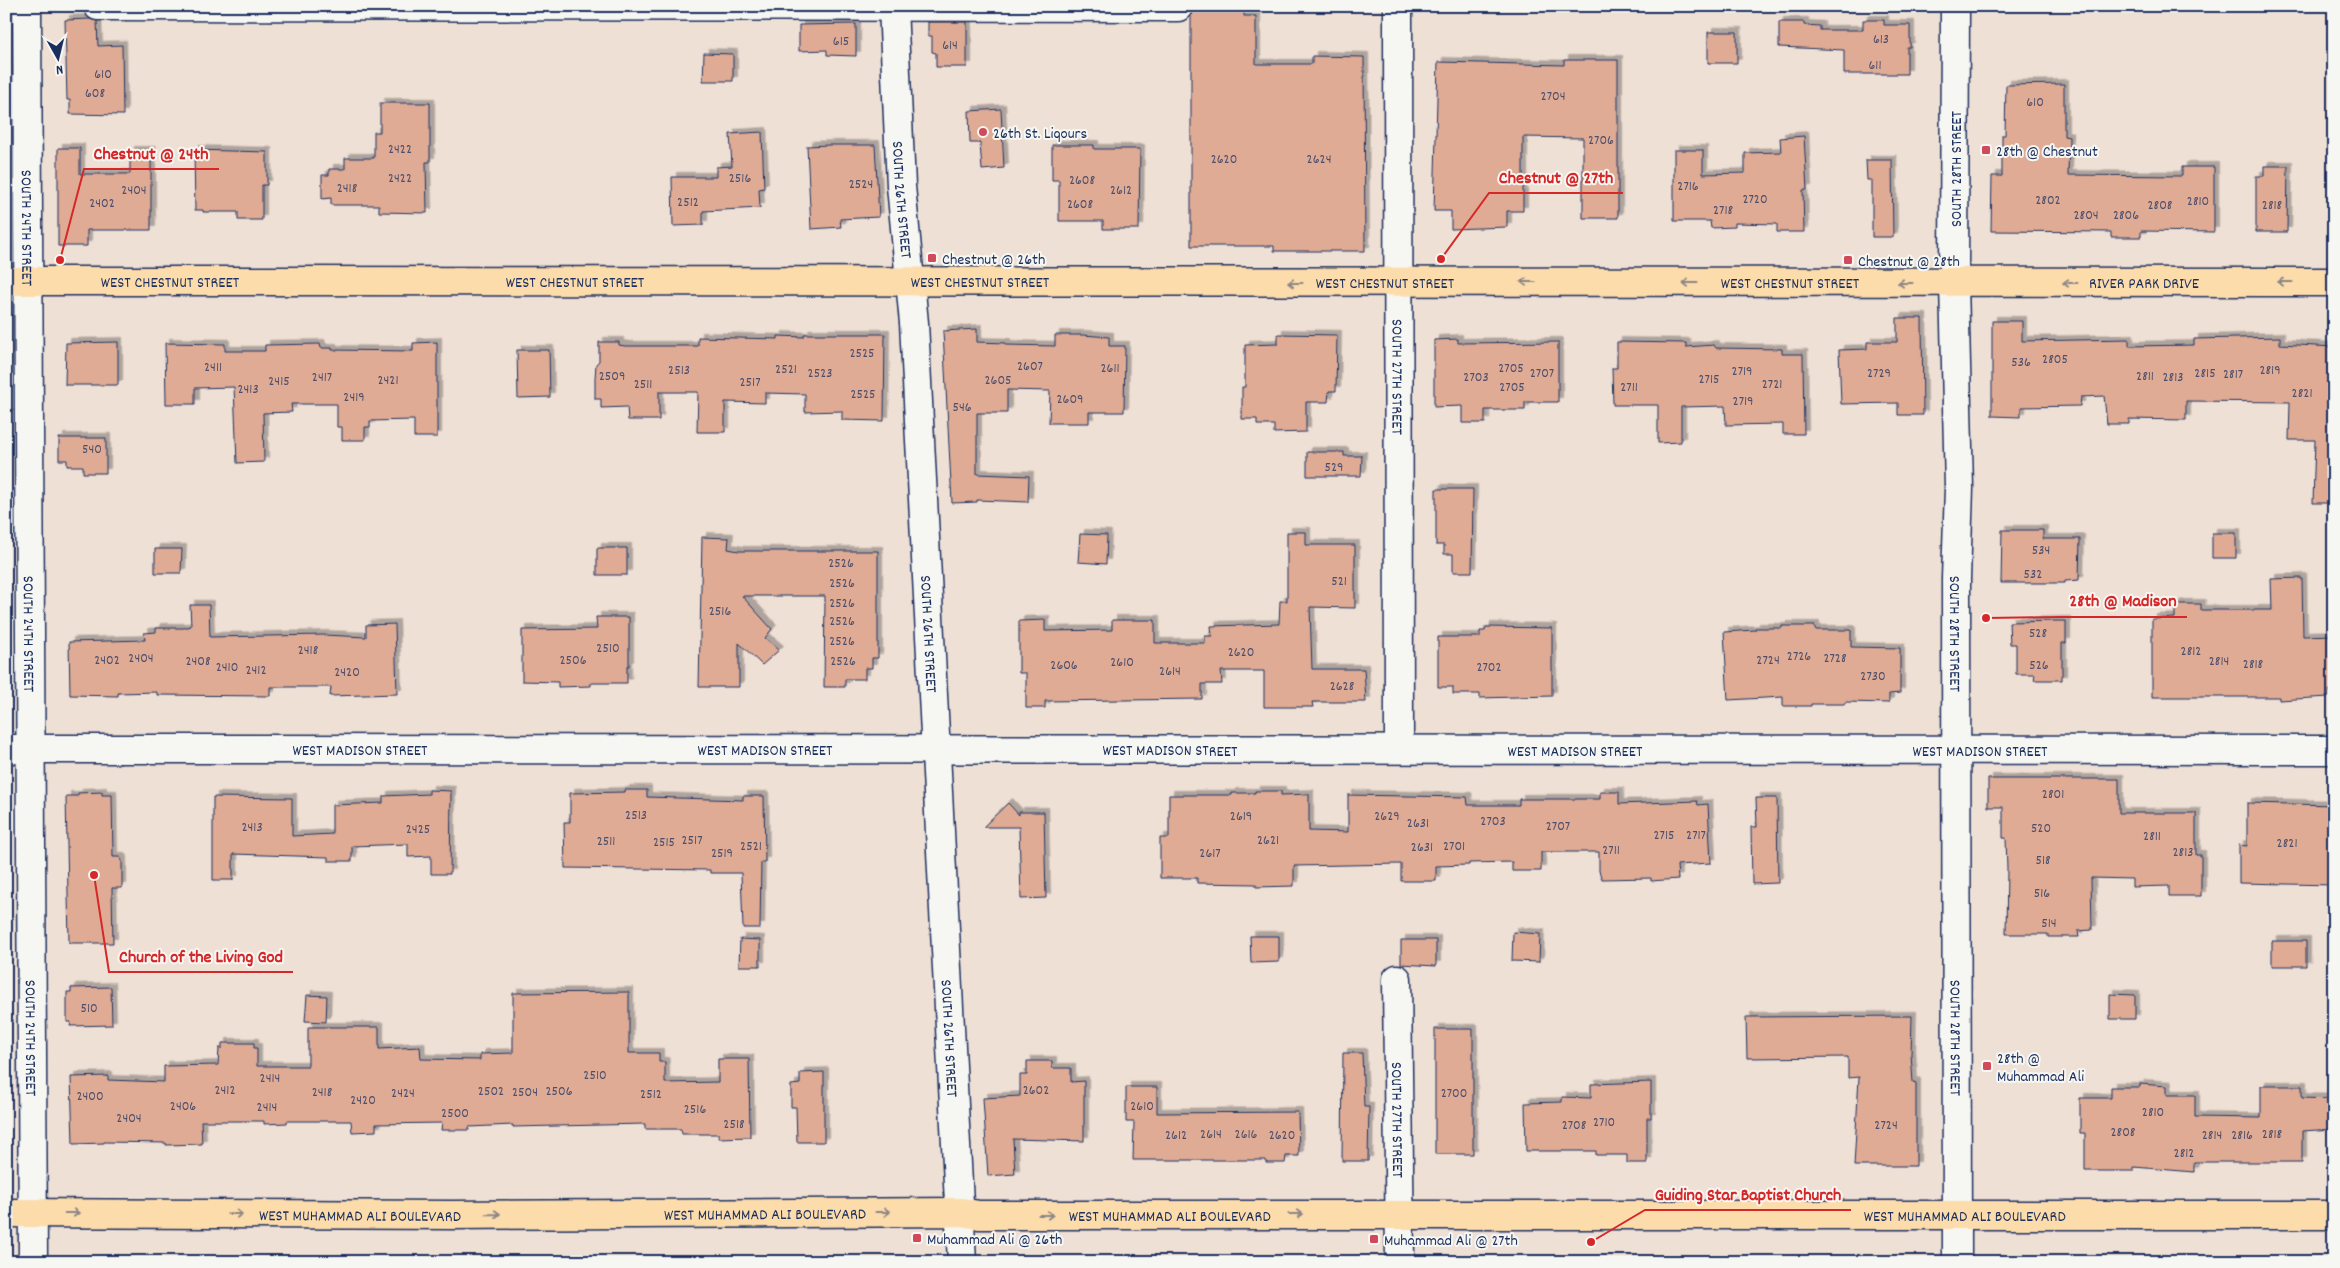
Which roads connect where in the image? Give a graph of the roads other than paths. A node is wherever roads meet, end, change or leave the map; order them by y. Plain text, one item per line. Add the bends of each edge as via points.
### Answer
1 (27, 6) edge
2 (98, 6) edge
3 (1398, 6) edge
4 (1955, 6) edge
5 (893, 7) edge
6 (1178, 7) edge
7 (17, 281) edge
8 (910, 282) junction
9 (1399, 282) junction
10 (2334, 282) edge
11 (1954, 283) junction
12 (18, 749) edge
13 (1399, 749) junction
14 (936, 750) junction
15 (1956, 750) junction
16 (2334, 750) edge
17 (1397, 979) dead end
18 (960, 1212) junction
19 (19, 1213) edge
20 (1398, 1214) junction
21 (1957, 1214) junction
22 (2334, 1215) edge
23 (33, 1262) edge
24 (962, 1262) edge
25 (1400, 1262) edge
26 (1957, 1262) edge

1 - 7 street, SOUTH 24TH STREET
2 - 5 street
3 - 9 street, SOUTH 27TH STREET
4 - 11 street, SOUTH 28TH STREET
5 - 6 street
5 - 8 street, SOUTH 26TH STREET via 901,186
7 - 8 main road, WEST CHESTNUT STREET
7 - 12 street, SOUTH 24TH STREET
9 -> 8 main road, WEST CHESTNUT STREET
8 - 14 street, SOUTH 26TH STREET
11 -> 9 main road, WEST CHESTNUT STREET
9 - 13 street, SOUTH 27TH STREET
10 -> 11 main road, RIVER PARK DRIVE
11 - 15 street, SOUTH 28TH STREET via 1959,488
12 - 14 street, WEST MADISON STREET
12 - 19 street, SOUTH 24TH STREET
13 - 14 street, WEST MADISON STREET
13 - 15 street, WEST MADISON STREET
14 - 18 street, SOUTH 26TH STREET
15 - 16 street, WEST MADISON STREET
15 - 21 street, SOUTH 28TH STREET
17 - 20 street, SOUTH 27TH STREET
19 -> 18 main road, WEST MUHAMMAD ALI BOULEVARD
18 -> 20 main road, WEST MUHAMMAD ALI BOULEVARD via 979,1215
18 - 24 street, SOUTH 26TH STREET
19 - 23 street, SOUTH 24TH STREET
20 - 21 main road, WEST MUHAMMAD ALI BOULEVARD
20 - 25 street, SOUTH 27TH STREET
21 - 22 main road, WEST MUHAMMAD ALI BOULEVARD
21 - 26 street, SOUTH 28TH STREET

